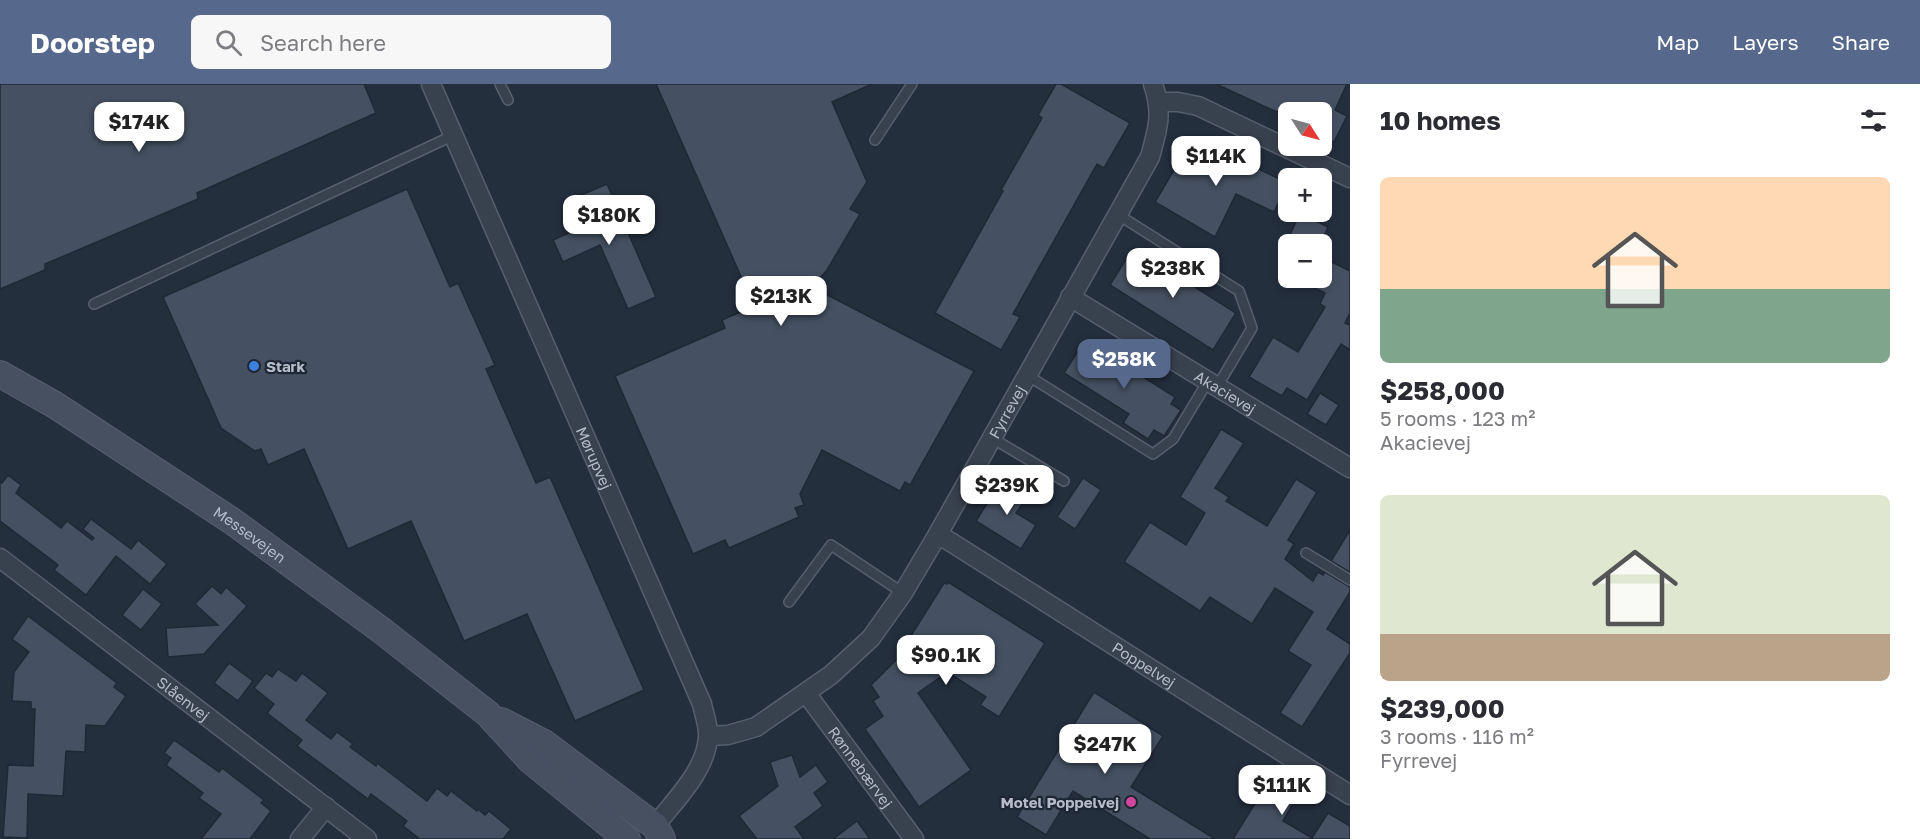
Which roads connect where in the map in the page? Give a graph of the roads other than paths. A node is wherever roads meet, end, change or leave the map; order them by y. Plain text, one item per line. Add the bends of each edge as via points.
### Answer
1 (431, 84) edge
2 (500, 84) edge
3 (912, 84) edge
4 (1153, 84) edge
5 (508, 100) dead end
6 (1159, 102) junction
7 (454, 135) junction
8 (875, 140) dead end
9 (1350, 178) edge
10 (1117, 214) junction
11 (1070, 297) junction
12 (94, 304) dead end
13 (0, 374) edge
14 (1027, 375) junction
15 (1213, 384) junction
16 (992, 438) junction
17 (1350, 468) edge
18 (1064, 481) dead end
19 (938, 534) junction
20 (1306, 554) dead end
21 (0, 559) edge
22 (1350, 580) edge
23 (903, 593) junction
24 (789, 602) dead end
25 (806, 693) junction
26 (488, 714) junction
27 (709, 736) junction
28 (1350, 795) edge
29 (326, 807) junction
30 (654, 835) edge
31 (300, 839) edge
32 (367, 839) edge
33 (627, 839) edge
34 (914, 839) edge

1 - 7 street, Mørupvej
2 - 5 lane
3 - 8 lane
4 - 6 street
6 - 9 street via 1197,106
6 - 10 street, Fyrrevej via 1158,129 1150,157
7 - 12 lane
7 - 27 street, Mørupvej via 696,689
10 - 11 street, Fyrrevej
10 - 15 lane via 1239,291 1252,328
11 - 14 street, Fyrrevej
11 - 15 street, Akacievej
13 - 26 main road, Messevejen via 55,405 231,521
14 - 15 lane via 1153,454 1173,439
14 - 16 street, Fyrrevej
15 - 17 street, Akacievej
16 - 18 lane
16 - 19 street, Fyrrevej
19 - 23 street, Fyrrevej
19 - 28 street, Poppelvej
20 - 22 lane
21 - 29 street, Slåenvej
23 - 24 lane via 831,545
23 - 25 street, Fyrrevej via 871,638
25 - 27 street, Fyrrevej via 756,727
25 - 34 street, Rønnebærvej
26 - 30 main road, Messevejen via 544,743
26 - 33 main road, Messevejen via 530,760
27 - 30 street, Mørupvej via 704,758
29 - 31 street
29 - 32 street, Slåenvej

